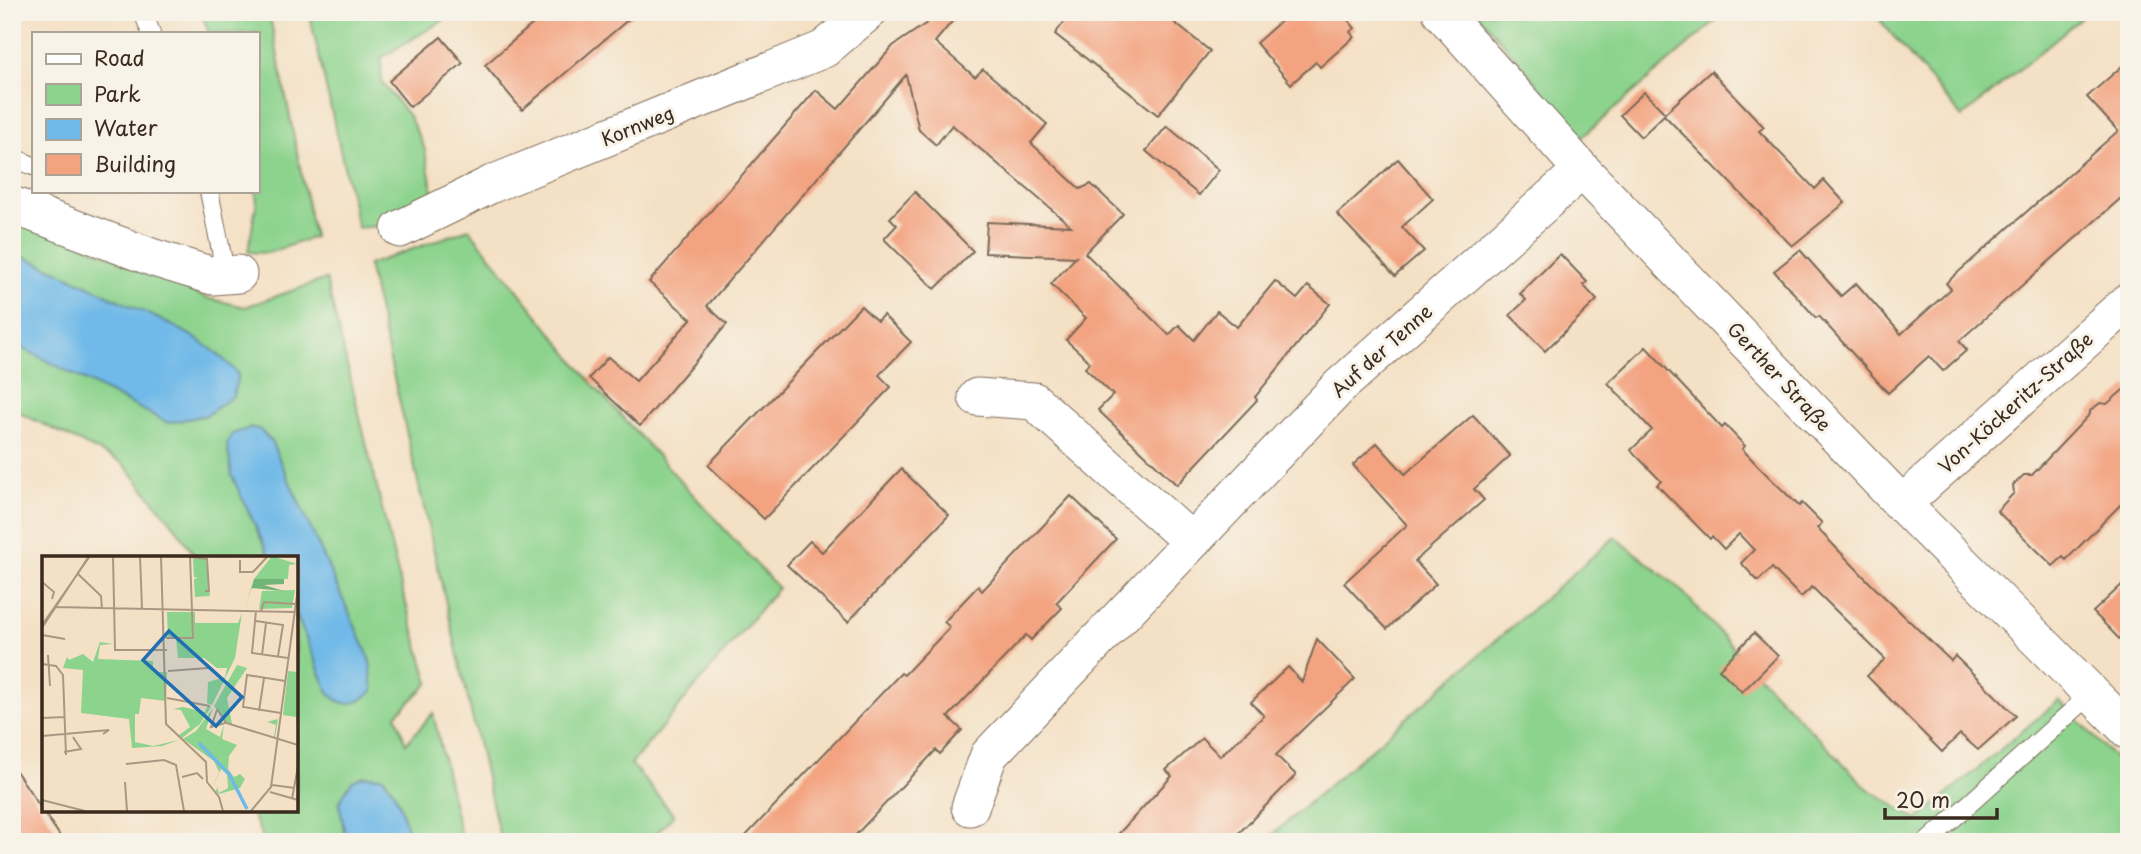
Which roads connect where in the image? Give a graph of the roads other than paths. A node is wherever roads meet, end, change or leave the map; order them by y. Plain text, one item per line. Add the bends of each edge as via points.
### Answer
1 (143, 12) edge
2 (868, 12) edge
3 (1441, 12) edge
4 (151, 32) edge
5 (12, 157) edge
6 (32, 166) edge
7 (1582, 170) junction
8 (209, 192) edge
9 (12, 205) edge
10 (400, 229) dead end
11 (226, 275) joint
12 (2129, 301) edge
13 (977, 397) dead end
14 (1902, 504) junction
15 (1191, 541) junction
16 (2091, 694) junction
17 (2129, 731) edge
18 (970, 807) dead end
19 (1927, 842) edge

1 - 4 lane
2 - 10 street, Kornweg via 824,49 492,184
3 - 7 street, Gerther Straße
5 - 6 lane
7 - 14 street, Gerther Straße
7 - 15 street, Auf der Tenne via 1340,386
8 - 11 lane
9 - 11 street via 154,258
12 - 14 street, Von-Köckeritz-Straße
13 - 15 street via 1034,401
14 - 16 street, Gerther Straße
15 - 18 street, Auf der Tenne via 989,755
16 - 17 street, Gerther Straße
16 - 19 lane

